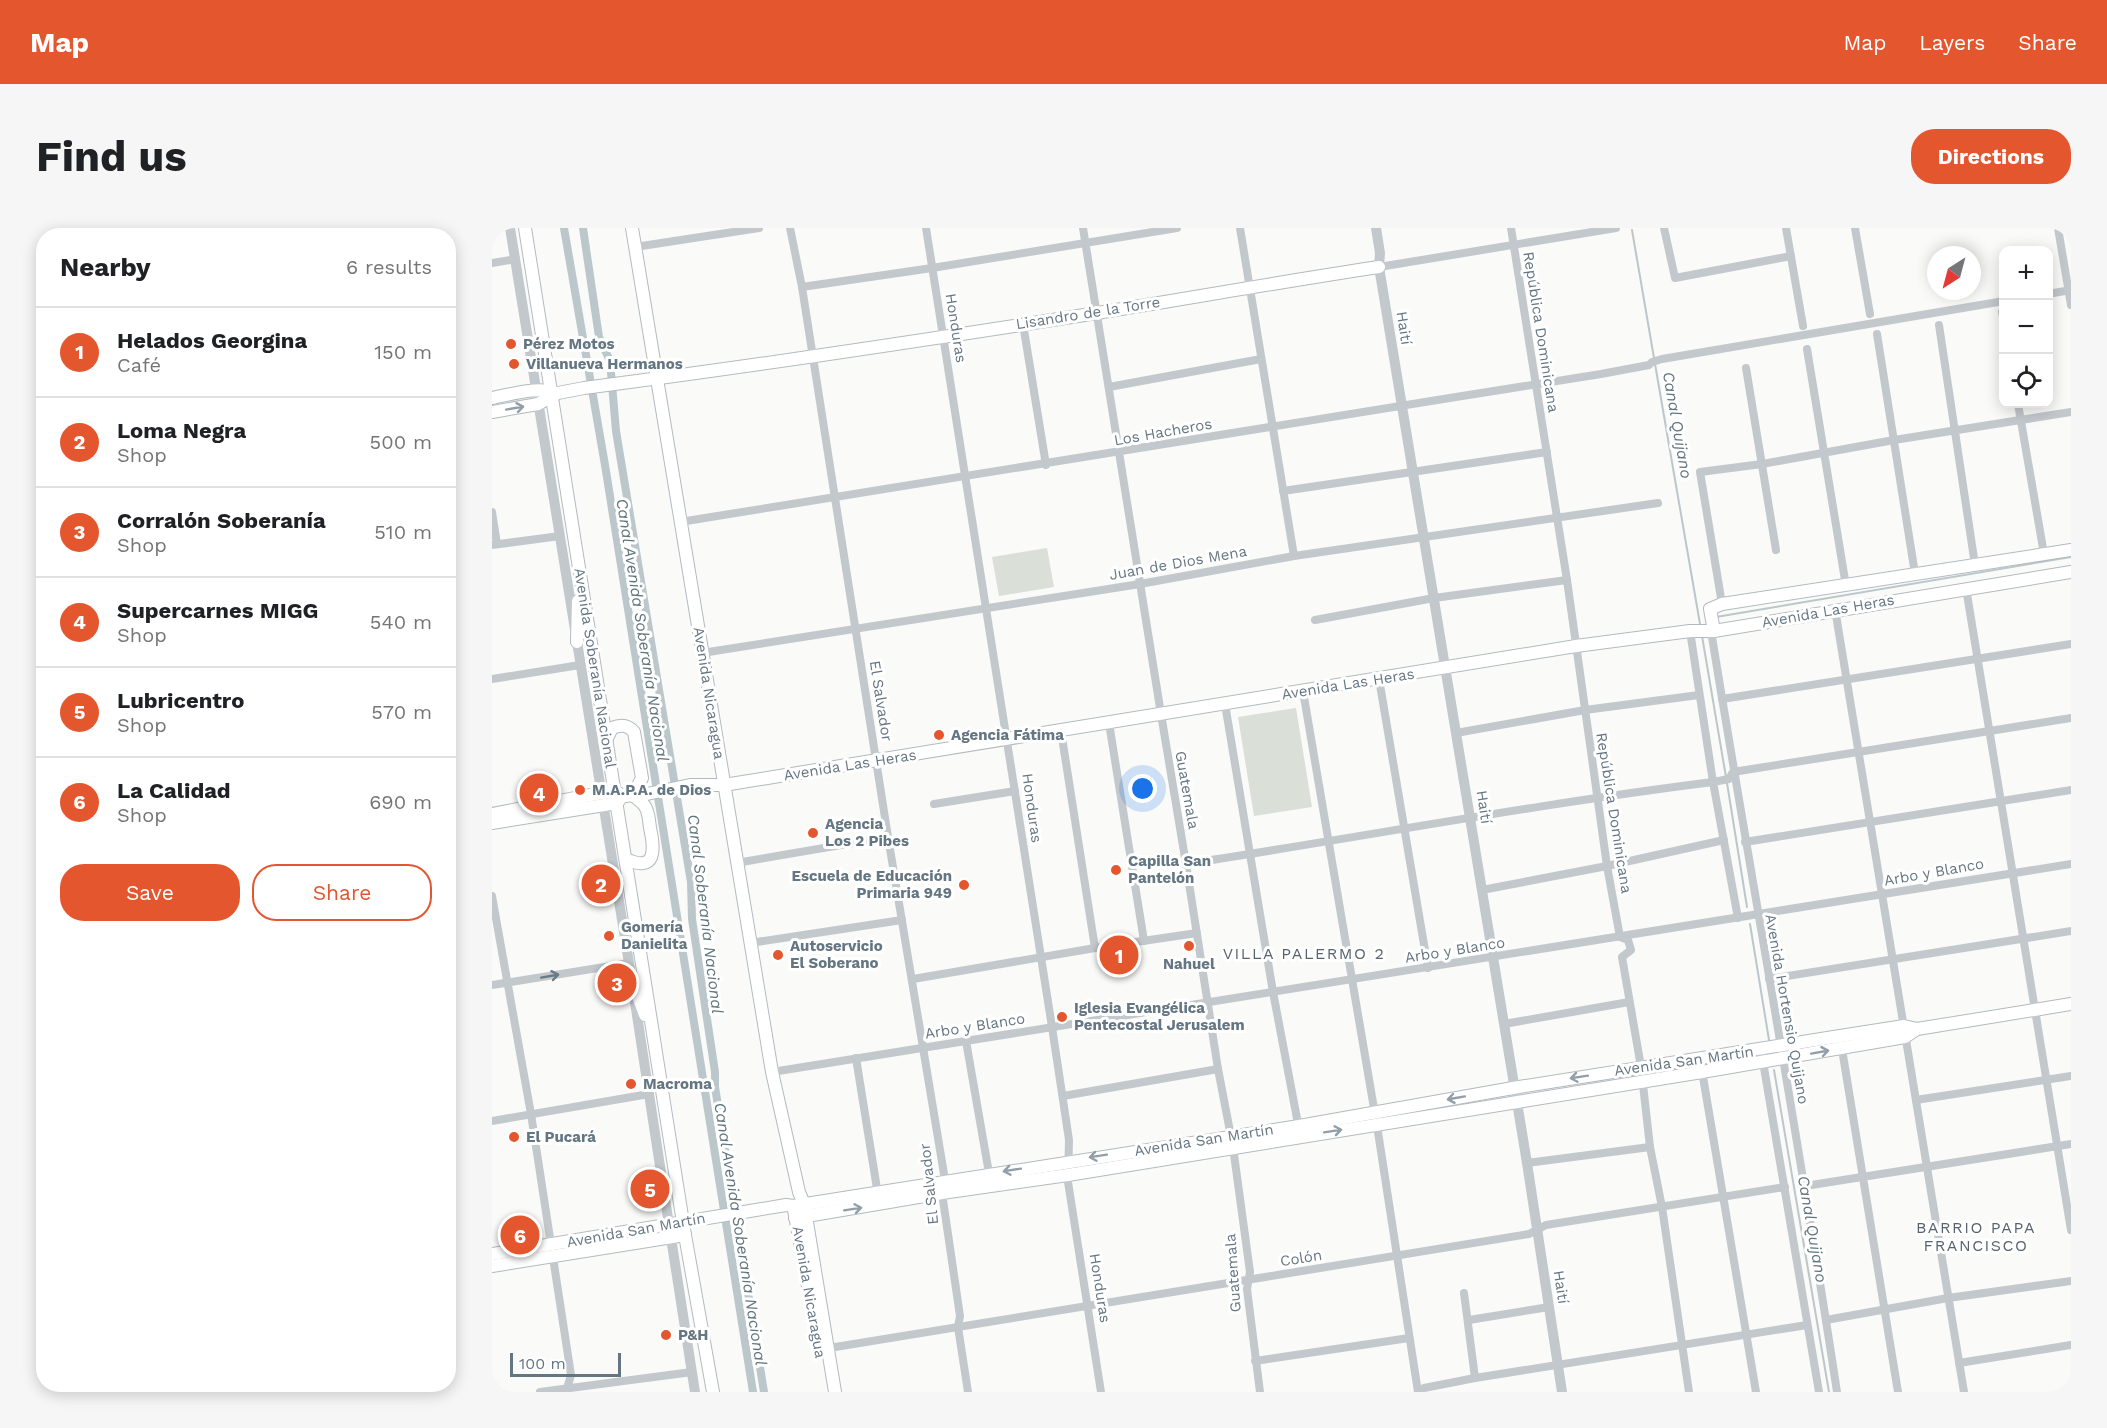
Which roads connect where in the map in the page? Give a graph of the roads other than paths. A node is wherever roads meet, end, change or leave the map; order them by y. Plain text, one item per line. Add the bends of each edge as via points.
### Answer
1 (510, 228) edge
2 (525, 228) edge
3 (632, 228) edge
4 (759, 228) edge
5 (790, 228) edge
6 (926, 228) edge
7 (1083, 228) edge
8 (1177, 228) edge
9 (1240, 228) edge
10 (1376, 228) edge
11 (1511, 228) edge
12 (1617, 228) edge
13 (1664, 228) edge
14 (1786, 228) edge
15 (1854, 228) edge
16 (2058, 228) edge
17 (1086, 243) junction
18 (1514, 244) junction
19 (635, 248) junction
20 (1791, 256) junction
21 (516, 260) junction
22 (492, 263) edge
23 (1379, 267) junction
24 (932, 268) junction
25 (1251, 286) junction
26 (802, 287) junction
27 (2070, 290) edge
28 (2053, 293) edge
29 (1999, 302) edge
30 (2071, 305) edge
31 (1097, 313) junction
32 (1870, 314) dead end
33 (1023, 324) junction
34 (1939, 325) dead end
35 (1803, 326) dead end
36 (1877, 334) dead end
37 (943, 336) junction
38 (1807, 349) dead end
39 (813, 356) junction
40 (1261, 359) junction
41 (1746, 368) dead end
42 (657, 379) junction
43 (1536, 384) junction
44 (1109, 387) junction
45 (536, 390) junction
46 (553, 394) junction
47 (492, 398) edge
48 (538, 404) junction
49 (1402, 407) junction
50 (2019, 408) edge
51 (492, 412) edge
52 (2071, 412) edge
53 (2021, 420) junction
54 (1272, 426) junction
55 (1955, 431) junction
56 (1894, 440) junction
57 (1546, 452) junction
58 (1824, 452) junction
59 (1120, 453) junction
60 (1762, 464) junction
61 (1047, 465) junction
62 (1413, 471) junction
63 (966, 477) junction
64 (1283, 491) junction
65 (835, 499) junction
66 (1658, 503) dead end
67 (492, 512) edge
68 (1557, 519) junction
69 (680, 522) junction
70 (560, 536) junction
71 (1424, 538) junction
72 (495, 544) edge
73 (1776, 550) dead end
74 (2071, 550) edge
75 (2044, 554) junction
76 (1294, 556) junction
77 (1975, 566) junction
78 (2071, 572) edge
79 (579, 573) junction
80 (1915, 574) junction
81 (1567, 580) junction
82 (1140, 584) junction
83 (1846, 586) junction
84 (1966, 588) junction
85 (1434, 598) junction
86 (1722, 604) junction
87 (987, 609) junction
88 (1835, 609) junction
89 (1315, 620) dead end
90 (855, 630) junction
91 (1690, 631) junction
92 (1714, 631) junction
93 (577, 642) junction
94 (2071, 644) edge
95 (1576, 646) junction
96 (702, 653) junction
97 (1977, 659) junction
98 (580, 665) junction
99 (1445, 668) junction
100 (492, 679) edge
101 (1379, 679) junction
102 (1847, 680) junction
103 (1303, 691) junction
104 (1699, 695) junction
105 (1722, 699) junction
106 (1225, 704) junction
107 (1585, 710) junction
108 (1161, 714) junction
109 (2071, 718) edge
110 (1110, 723) junction
111 (1061, 730) junction
112 (1989, 731) junction
113 (1456, 733) junction
114 (1008, 739) junction
115 (606, 740) junction
116 (1858, 752) junction
117 (876, 760) junction
118 (1731, 776) junction
119 (1716, 781) junction
120 (724, 785) junction
121 (1015, 790) junction
122 (2071, 790) edge
123 (622, 796) junction
124 (1598, 796) junction
125 (602, 799) junction
126 (2001, 801) junction
127 (934, 804) dead end
128 (492, 814) edge
129 (1470, 817) junction
130 (1870, 822) junction
131 (492, 823) edge
132 (1404, 830) junction
133 (888, 837) junction
134 (1724, 840) junction
135 (1328, 841) junction
136 (1745, 842) junction
137 (1250, 854) junction
138 (626, 859) junction
139 (736, 863) junction
140 (1186, 864) junction
141 (2071, 864) edge
142 (1607, 866) junction
143 (2012, 873) junction
144 (1482, 890) junction
145 (1882, 895) junction
146 (492, 896) edge
147 (1757, 915) junction
148 (1738, 918) junction
149 (902, 920) junction
150 (2071, 931) edge
151 (1197, 933) junction
152 (1620, 937) junction
153 (2023, 939) junction
154 (1144, 941) junction
155 (750, 944) junction
156 (1095, 948) junction
157 (1493, 957) junction
158 (1041, 959) junction
159 (1893, 960) junction
160 (629, 963) junction
161 (1428, 968) junction
162 (631, 977) junction
163 (913, 979) junction
164 (1769, 979) junction
165 (1351, 980) junction
166 (506, 983) junction
167 (492, 986) edge
168 (1273, 992) junction
169 (1209, 1002) junction
170 (1629, 1002) junction
171 (2071, 1004) edge
172 (2035, 1010) junction
173 (1504, 1024) junction
174 (1053, 1027) junction
175 (1905, 1032) junction
176 (966, 1041) junction
177 (1841, 1042) junction
178 (924, 1048) junction
179 (656, 1049) junction
180 (1781, 1052) junction
181 (1762, 1056) junction
182 (856, 1058) junction
183 (1701, 1066) junction
184 (1641, 1067) junction
185 (1218, 1069) junction
186 (771, 1072) junction
187 (2071, 1076) edge
188 (2046, 1080) junction
189 (1641, 1081) junction
190 (1514, 1088) junction
191 (649, 1094) junction
192 (1063, 1096) junction
193 (1916, 1100) junction
194 (1516, 1101) junction
195 (531, 1114) junction
196 (1375, 1119) junction
197 (492, 1121) edge
198 (1299, 1131) junction
199 (1231, 1141) junction
200 (2071, 1144) edge
201 (1650, 1146) junction
202 (2057, 1146) junction
203 (1070, 1161) junction
204 (1527, 1163) junction
205 (1927, 1167) junction
206 (1068, 1175) junction
207 (1863, 1177) junction
208 (990, 1180) junction
209 (1805, 1186) junction
210 (944, 1187) junction
211 (1785, 1187) junction
212 (1724, 1197) junction
213 (878, 1199) junction
214 (1662, 1207) junction
215 (800, 1211) junction
216 (685, 1229) junction
217 (1536, 1229) junction
218 (2071, 1230) edge
219 (670, 1231) junction
220 (552, 1250) junction
221 (492, 1254) edge
222 (1396, 1256) junction
223 (492, 1266) edge
224 (1249, 1280) junction
225 (2071, 1281) edge
226 (1464, 1293) dead end
227 (1948, 1298) junction
228 (1089, 1306) junction
229 (1549, 1307) junction
230 (1885, 1310) junction
231 (1469, 1320) junction
232 (1826, 1320) junction
233 (1807, 1325) junction
234 (958, 1327) junction
235 (1747, 1334) junction
236 (1409, 1338) junction
237 (1683, 1344) junction
238 (2071, 1345) edge
239 (824, 1349) junction
240 (1255, 1361) junction
241 (1959, 1363) junction
242 (1558, 1366) junction
243 (692, 1372) junction
244 (1475, 1378) junction
245 (567, 1390) edge
246 (540, 1392) edge
247 (695, 1392) edge
248 (713, 1392) edge
249 (826, 1392) edge
250 (835, 1392) edge
251 (968, 1392) edge
252 (1099, 1392) edge
253 (1260, 1392) edge
254 (1418, 1392) edge
255 (1562, 1392) edge
256 (1689, 1392) edge
257 (1756, 1392) edge
258 (1819, 1392) edge
259 (1837, 1392) edge
260 (1898, 1392) edge
261 (1964, 1392) edge

1 - 21 street, Avenida Soberanía Nacional
2 - 46 main road, Avenida Soberanía Nacional
3 - 19 main road, Avenida Nicaragua
4 - 19 street
5 - 26 street, El Salvador
6 - 24 street, Honduras
7 - 17 street, Guatemala
8 - 17 street
9 - 25 street
10 - 23 street, Haití
11 - 18 street, República Dominicana
12 - 18 street, Lisandro de la Torre
13 - 20 street via 1675,278
14 - 20 street
15 - 32 street
16 - 27 street
17 - 24 street
17 - 31 street, Guatemala
18 - 23 street, Lisandro de la Torre
18 - 43 street, República Dominicana
19 - 42 main road, Avenida Nicaragua
20 - 35 street
21 - 22 street
21 - 45 street, Avenida Soberanía Nacional
23 - 25 main road, Lisandro de la Torre
23 - 49 street, Haití
24 - 26 street
24 - 37 street, Honduras
25 - 31 main road, Lisandro de la Torre
25 - 40 street
26 - 39 street, El Salvador
27 - 28 street
27 - 30 street
29 - 43 street, Los Hacheros
31 - 33 main road, Lisandro de la Torre
31 - 44 street, Guatemala
33 - 37 main road, Lisandro de la Torre
33 - 61 street
34 - 55 street
36 - 56 street
37 - 39 main road, Lisandro de la Torre
37 - 63 street, Honduras
38 - 58 street
39 - 42 main road, Lisandro de la Torre
39 - 65 street, El Salvador
40 - 44 street
40 - 54 street
41 - 60 street
42 - 46 main road, Lisandro de la Torre
42 - 69 main road, Avenida Nicaragua
43 - 49 street, Los Hacheros
43 - 57 street, República Dominicana
44 - 59 street, Guatemala
45 - 46 main road, Lisandro de la Torre
45 - 47 main road, Lisandro de la Torre
45 - 48 street, Avenida Soberanía Nacional
46 - 48 main road, Lisandro de la Torre
46 - 79 main road, Avenida Soberanía Nacional
51 -> 48 main road, Lisandro de la Torre
48 - 70 street, Avenida Soberanía Nacional
49 - 54 street, Los Hacheros
49 - 62 street, Haití
50 - 53 street
52 - 53 street
53 - 55 street
53 - 75 street
54 - 59 street, Los Hacheros
54 - 64 street
55 - 56 street
55 - 77 street
56 - 58 street
56 - 80 street
57 - 62 street
57 - 68 street, República Dominicana
58 - 60 street
58 - 83 street
59 - 61 street, Los Hacheros
59 - 82 street, Guatemala
60 - 73 street
60 - 86 street via 1700,472
61 - 63 street, Los Hacheros
62 - 64 street
62 - 71 street, Haití
63 - 65 street, Los Hacheros
63 - 87 street, Honduras
64 - 76 street
65 - 69 street, Los Hacheros
65 - 90 street, El Salvador
66 - 68 street, Juan de Dios Mena
67 - 72 street
68 - 71 street, Juan de Dios Mena
68 - 81 street, República Dominicana
69 - 96 main road, Avenida Nicaragua
70 - 72 street
70 - 93 street, Avenida Soberanía Nacional
71 - 76 street, Juan de Dios Mena
71 - 85 street, Haití
74 - 75 main road, Avenida Las Heras
75 - 77 main road, Avenida Las Heras
76 - 82 street, Juan de Dios Mena
77 - 80 main road, Avenida Las Heras
78 - 84 main road, Avenida Las Heras
79 - 93 main road
79 - 115 main road, Avenida Soberanía Nacional
80 - 83 main road, Avenida Las Heras
81 - 85 street
81 - 95 street, República Dominicana
82 - 87 street, Juan de Dios Mena
82 - 108 street, Guatemala
83 - 86 main road, Avenida Las Heras
84 - 88 main road, Avenida Las Heras
84 - 97 street
85 - 89 street
85 - 99 street, Haití
86 - 92 main road, Avenida Las Heras via 1710,609
87 - 90 street, Juan de Dios Mena
87 - 114 street, Honduras
88 - 92 main road, Avenida Las Heras
88 - 102 street
90 - 96 street, Juan de Dios Mena
90 - 117 street, El Salvador
91 - 92 main road, Avenida Las Heras
91 - 95 main road, Avenida Las Heras
91 - 104 street
92 - 105 street, Avenida Hortensio Quijano
93 - 98 street, Avenida Soberanía Nacional
94 - 97 street
95 - 99 main road, Avenida Las Heras
95 - 107 street, República Dominicana
96 - 120 main road, Avenida Nicaragua
97 - 102 street
97 - 112 street
98 - 100 street
98 - 125 street, Avenida Soberanía Nacional
99 - 101 main road, Avenida Las Heras
99 - 113 street, Haití
101 - 103 main road, Avenida Las Heras
101 - 132 street
102 - 105 street
102 - 116 street
103 - 106 main road, Avenida Las Heras
103 - 135 street
104 - 107 street
104 - 119 street
105 - 118 street, Avenida Hortensio Quijano
106 - 108 main road, Avenida Las Heras
106 - 137 street
107 - 113 street
107 - 124 street, República Dominicana
108 - 110 main road, Avenida Las Heras
108 - 140 street, Guatemala
109 - 112 street
110 - 111 main road, Avenida Las Heras
110 - 154 street
111 - 114 main road, Avenida Las Heras
111 - 156 street
112 - 116 street
112 - 126 street
113 - 129 street, Haití
114 - 117 main road, Avenida Las Heras
114 - 121 street, Honduras
115 - 123 main road, Avenida Soberanía Nacional
115 - 123 main road via 618,725 634,732 642,778
116 - 118 street
116 - 130 street
117 - 120 main road, Avenida Las Heras
117 - 133 street, El Salvador
118 - 119 street
118 - 136 street, Avenida Hortensio Quijano
119 - 124 street
119 - 134 street
120 - 123 main road, Avenida Las Heras via 690,785
120 - 139 main road, Avenida Nicaragua
121 - 127 street
121 - 158 street, Honduras
122 - 126 street
123 - 125 main road, Avenida Las Heras
123 - 138 main road, Avenida Soberanía Nacional
123 - 138 main road via 643,804 647,810 654,853 643,864
124 - 129 street
124 - 142 street, República Dominicana
125 - 128 main road, Avenida Las Heras
125 - 131 main road, Avenida Las Heras
125 - 160 street, Avenida Soberanía Nacional
126 - 130 street
126 - 143 street
129 - 132 street
129 - 144 street, Haití
130 - 136 street
130 - 145 street
132 - 135 street
132 - 161 street
133 - 139 street
133 - 149 street, El Salvador
134 - 142 street
134 - 148 street
135 - 137 street
135 - 165 street
136 - 147 street, Avenida Hortensio Quijano
137 - 140 street
137 - 168 street
138 - 179 main road, Avenida Soberanía Nacional
139 - 155 main road, Avenida Nicaragua
140 - 151 street, Guatemala
141 - 143 street, Arbo y Blanco
142 - 144 street
142 - 152 street, República Dominicana
143 - 145 street, Arbo y Blanco
143 - 153 street
144 - 157 street, Haití
145 - 147 street, Arbo y Blanco
145 - 159 street
146 - 166 street
147 - 148 street, Arbo y Blanco
147 - 164 street, Avenida Hortensio Quijano
148 - 152 street, Arbo y Blanco
149 - 155 street
149 - 163 street, El Salvador
150 - 153 street
151 - 154 street
151 - 169 street, Guatemala
152 - 157 street, Arbo y Blanco
152 - 170 street, República Dominicana via 1628,940 1631,950 1622,957
153 - 159 street
153 - 172 street
154 - 156 street
155 - 186 main road, Avenida Nicaragua
156 - 158 street
157 - 161 street, Arbo y Blanco
157 - 173 street, Haití
158 - 163 street
158 - 174 street, Honduras
159 - 164 street
159 - 175 street
160 - 162 street, Avenida Soberanía Nacional
166 -> 160 street
161 - 165 street, Arbo y Blanco
162 - 179 main road
162 - 191 street, Avenida Soberanía Nacional
163 - 178 street, El Salvador
164 - 180 street, Avenida Hortensio Quijano
165 - 168 street, Arbo y Blanco
165 - 196 street
166 - 167 street
166 - 195 street
168 - 169 street, Arbo y Blanco
168 - 198 street
169 - 174 street, Arbo y Blanco
169 - 185 street, Guatemala
170 - 173 street
170 - 184 street, República Dominicana
171 - 172 main road, Avenida San Martín
172 - 175 main road, Avenida San Martín
172 - 188 street
173 - 190 street, Haití
174 - 176 street, Arbo y Blanco
174 - 192 street, Honduras
175 - 177 main road, Avenida San Martín
175 - 193 street
176 - 178 street, Arbo y Blanco
176 - 208 street
177 - 180 main road, Avenida San Martín
177 - 207 street
178 - 182 street, Arbo y Blanco
178 - 210 street, El Salvador
179 - 216 main road, Avenida Soberanía Nacional
180 - 181 main road, Avenida San Martín
180 - 209 street, Avenida Hortensio Quijano
181 - 183 main road, Avenida San Martín
181 - 211 street
182 - 186 street, Arbo y Blanco
182 - 213 street
183 - 184 main road, Avenida San Martín
183 - 189 main road, Avenida San Martín
183 - 212 street
184 - 189 street, República Dominicana
184 -> 190 main road, Avenida San Martín
185 - 192 street
185 - 199 street, Guatemala
186 - 215 main road, Avenida Nicaragua
187 - 188 street
188 - 193 street
188 - 202 street
189 - 194 main road, Avenida San Martín
189 - 201 street, República Dominicana
190 - 194 street, Haití
190 -> 196 main road, Avenida San Martín
191 - 195 street
191 - 219 street, Avenida Soberanía Nacional
192 - 203 street, Honduras
193 - 205 street
194 - 196 main road, Avenida San Martín
194 - 204 street, Haití
195 - 197 street
195 - 220 street
196 - 198 main road, Avenida San Martín
196 - 222 street
198 - 199 main road, Avenida San Martín
199 -> 203 main road, Avenida San Martín
199 - 206 main road, Avenida San Martín
199 - 224 street, Guatemala
200 - 202 street
201 - 204 street
201 - 214 street, República Dominicana
202 - 205 street
202 - 218 street
203 - 206 street, Honduras
203 -> 208 main road, Avenida San Martín
204 - 217 street, Haití
205 - 207 street
205 - 227 street
206 - 208 main road, Avenida San Martín
206 - 228 street, Honduras
207 - 209 street
207 - 230 street
208 - 210 main road, Avenida San Martín
209 - 232 street, Avenida Hortensio Quijano
210 - 213 main road, Avenida San Martín
210 - 234 street, El Salvador via 960,1316
211 - 212 street, Colón
211 - 233 street
212 - 214 street, Colón
212 - 235 street
213 - 215 main road, Avenida San Martín
214 - 217 street, Colón
214 - 237 street, República Dominicana
215 - 216 main road, Avenida San Martín via 786,1205 715,1217
215 - 239 main road, Avenida Nicaragua
216 - 219 main road, Avenida San Martín
216 - 248 main road, Avenida Soberanía Nacional
217 - 222 street, Colón via 1529,1234
217 - 229 street, Haití
219 - 220 main road, Avenida San Martín
219 - 243 street, Avenida Soberanía Nacional
220 - 221 main road, Avenida San Martín
220 - 223 main road, Avenida San Martín
220 - 245 street via 571,1375
222 - 224 street, Colón
222 - 236 street
224 - 228 street, Colón
224 - 240 street, Guatemala
225 - 227 street
226 - 231 street
227 - 230 street
227 - 241 street
228 - 234 street, Colón
228 - 252 street, Honduras
229 - 231 street
229 - 242 street, Haití
230 - 232 street
230 - 260 street
231 - 244 street
232 - 259 street, Avenida Hortensio Quijano
233 - 235 street
233 - 258 street
234 - 239 street, Colón
234 - 251 street, El Salvador
235 - 237 street
235 - 257 street
236 - 240 street
236 - 254 street
237 - 242 street
237 - 256 street, República Dominicana
238 - 241 street
239 - 249 main road, Avenida Nicaragua
239 - 250 main road, Avenida Nicaragua
240 - 253 street, Guatemala
241 - 261 street
242 - 244 street
242 - 255 street, Haití
243 - 245 street
243 - 247 street, Avenida Soberanía Nacional
244 - 254 street
245 - 246 street

